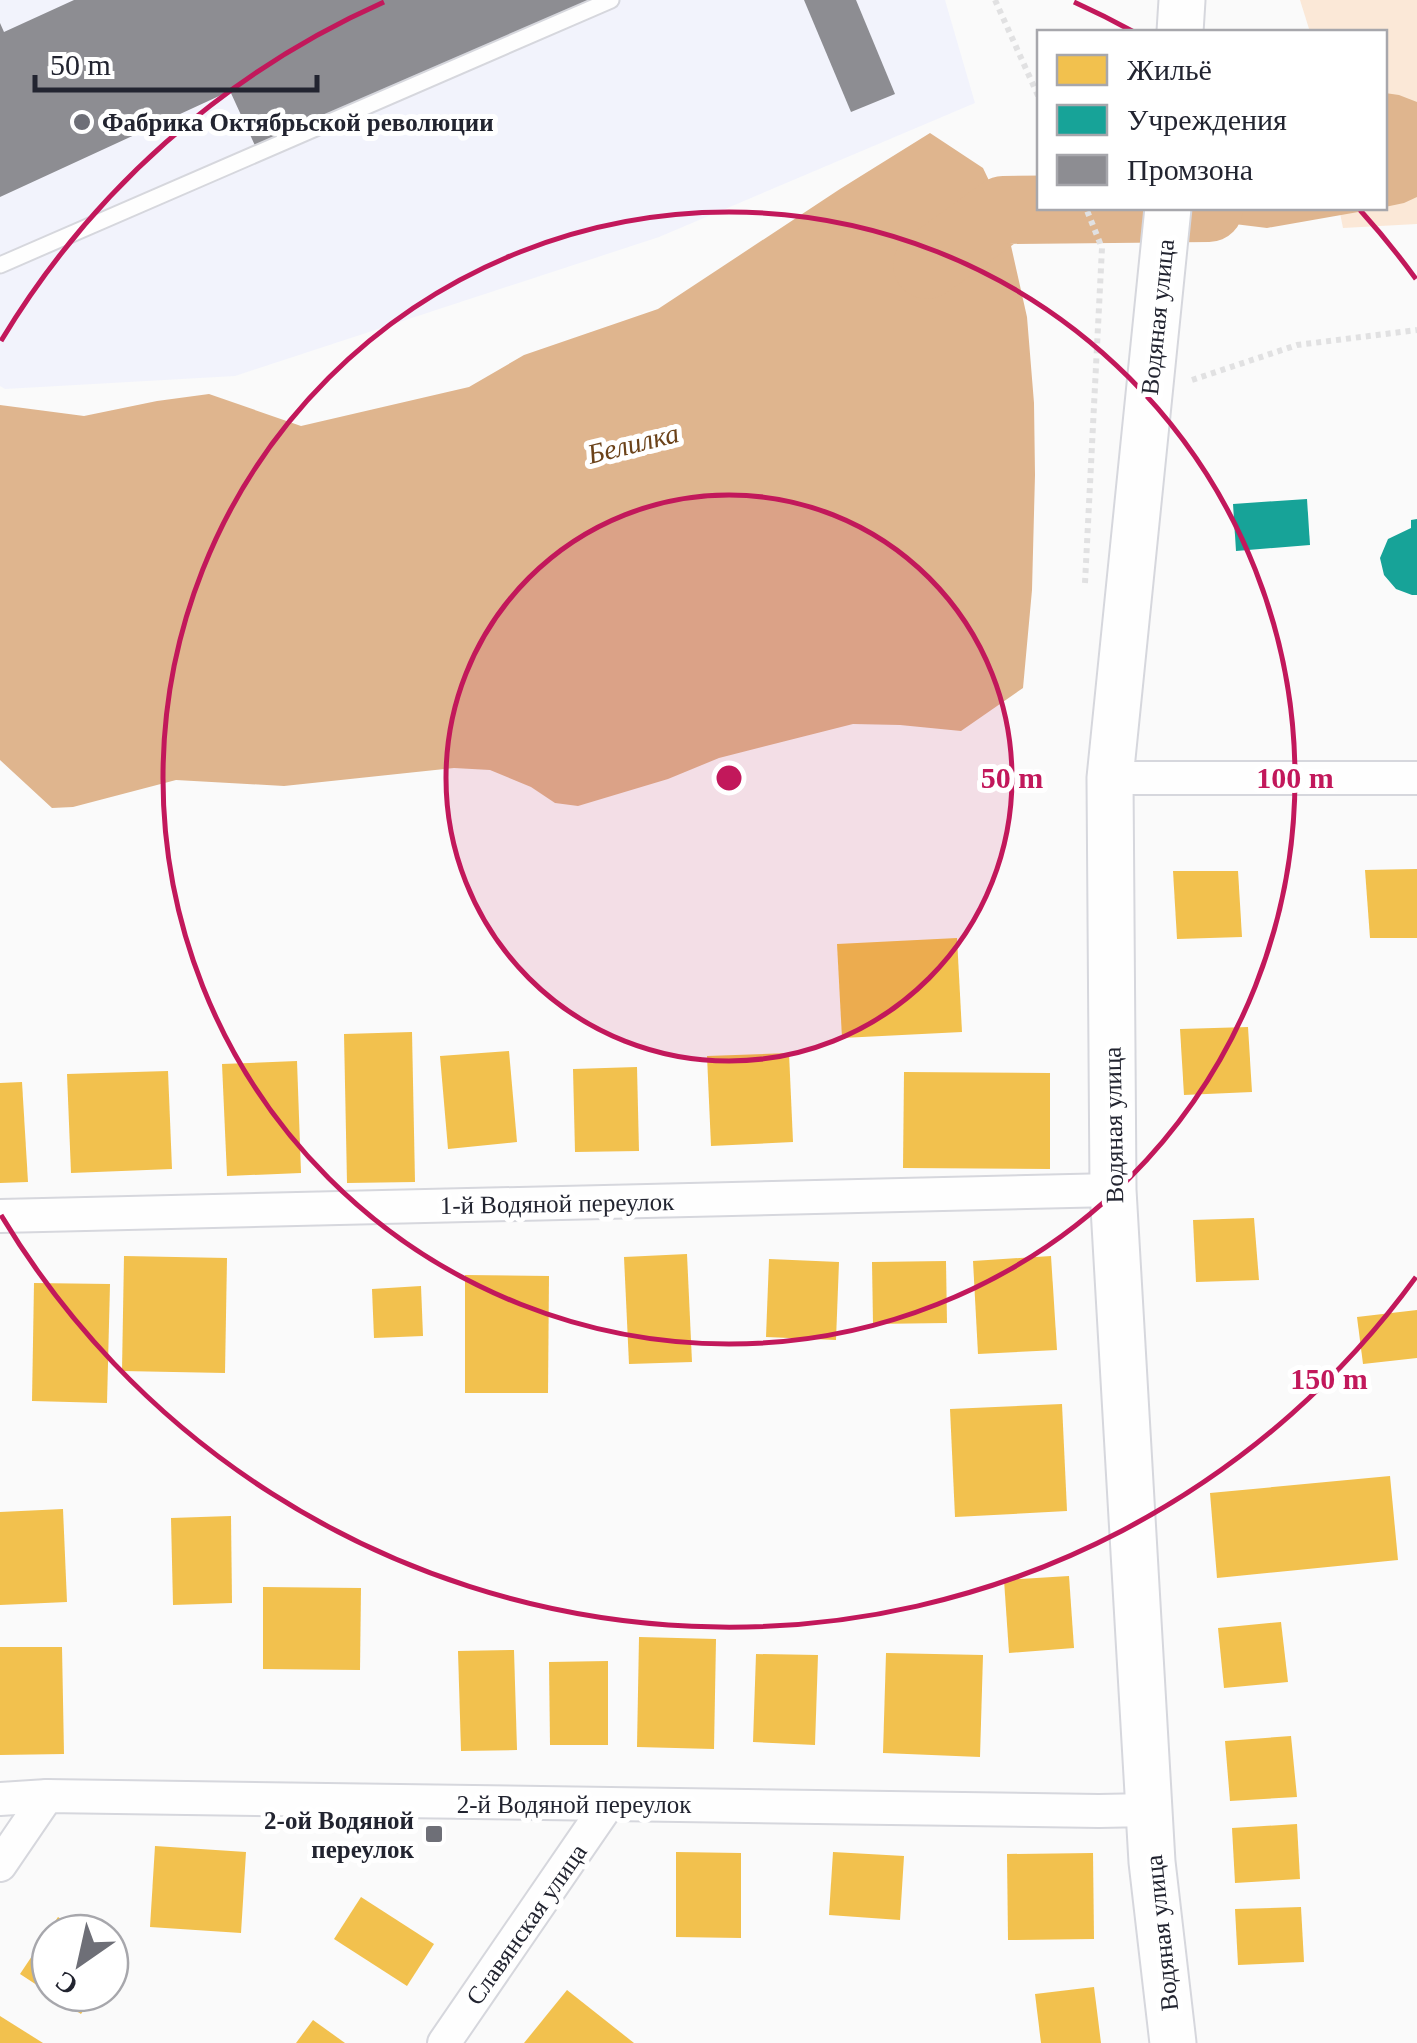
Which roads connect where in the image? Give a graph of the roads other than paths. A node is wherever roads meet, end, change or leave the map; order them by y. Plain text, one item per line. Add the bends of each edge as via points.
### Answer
1 (611, 0) edge
2 (1182, 0) edge
3 (1180, 30) edge
4 (1168, 210) edge
5 (0, 265) edge
6 (1110, 778) junction
7 (1417, 778) edge
8 (1113, 1190) junction
9 (0, 1216) edge
10 (47, 1796) junction
11 (0, 1799) edge
12 (608, 1804) junction
13 (1149, 1810) junction
14 (0, 1864) edge
15 (444, 2043) edge
16 (1173, 2043) edge

1 - 5 lane
2 - 3 street
4 - 6 street, Водяная улица
6 - 7 street
6 - 8 street, Водяная улица
8 - 9 street, 1-й Водяной переулок
8 - 13 street, Водяная улица
10 - 11 street, 2-й Водяной переулок
10 - 12 street, 2-й Водяной переулок
10 - 14 street
12 - 13 street, 2-й Водяной переулок
12 - 15 street, Славянская улица
13 - 16 street, Водяная улица

